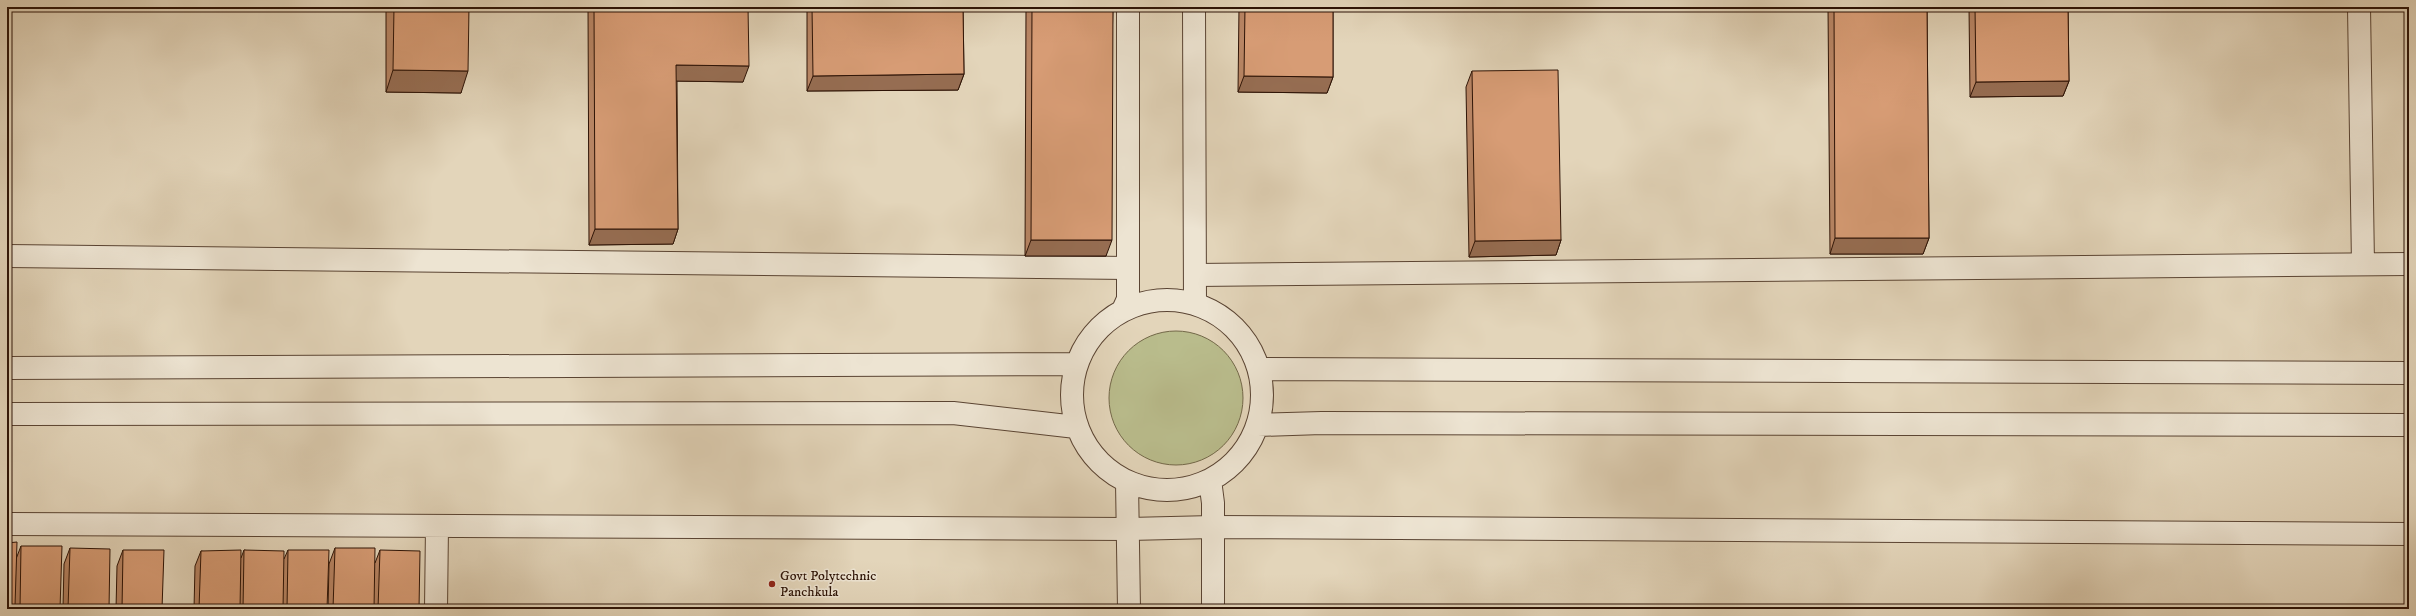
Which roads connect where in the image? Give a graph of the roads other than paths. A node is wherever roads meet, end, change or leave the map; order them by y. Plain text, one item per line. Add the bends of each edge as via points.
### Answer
1 (1128, 7) edge
2 (1194, 7) edge
3 (2359, 7) edge
4 (7, 256) edge
5 (2364, 264) junction
6 (2409, 264) edge
7 (1128, 268) junction
8 (1194, 275) junction
9 (1195, 303) junction
10 (1123, 310) junction
11 (1076, 364) junction
12 (7, 368) edge
13 (1259, 369) junction
14 (2409, 373) edge
15 (7, 414) edge
16 (1258, 425) junction
17 (2409, 425) edge
18 (1076, 427) junction
19 (1210, 480) junction
20 (1127, 482) junction
21 (7, 524) edge
22 (437, 526) junction
23 (1213, 527) junction
24 (1129, 528) junction
25 (2409, 534) edge
26 (436, 609) edge
27 (1129, 609) edge
28 (1213, 609) edge

1 - 7 street
2 - 8 street
3 - 5 street
4 - 7 street
5 - 6 street
5 - 8 street
7 - 10 street via 1128,300
8 - 9 street
9 - 10 street via 1171,299
9 - 13 street via 1224,318 1245,340
10 - 11 street via 1103,323 1087,341
11 - 12 street
11 - 18 street via 1070,395
13 - 14 street
13 - 16 street via 1262,397
15 - 18 street via 953,412
16 - 17 street
16 - 19 street via 1247,447 1231,466
18 - 20 street via 1088,450 1105,468
19 - 20 street via 1183,489 1155,490
19 - 23 street
20 - 24 street
21 - 22 street
22 - 24 street
22 - 26 street
23 - 24 street
23 - 25 street
23 - 28 street
24 - 27 street

